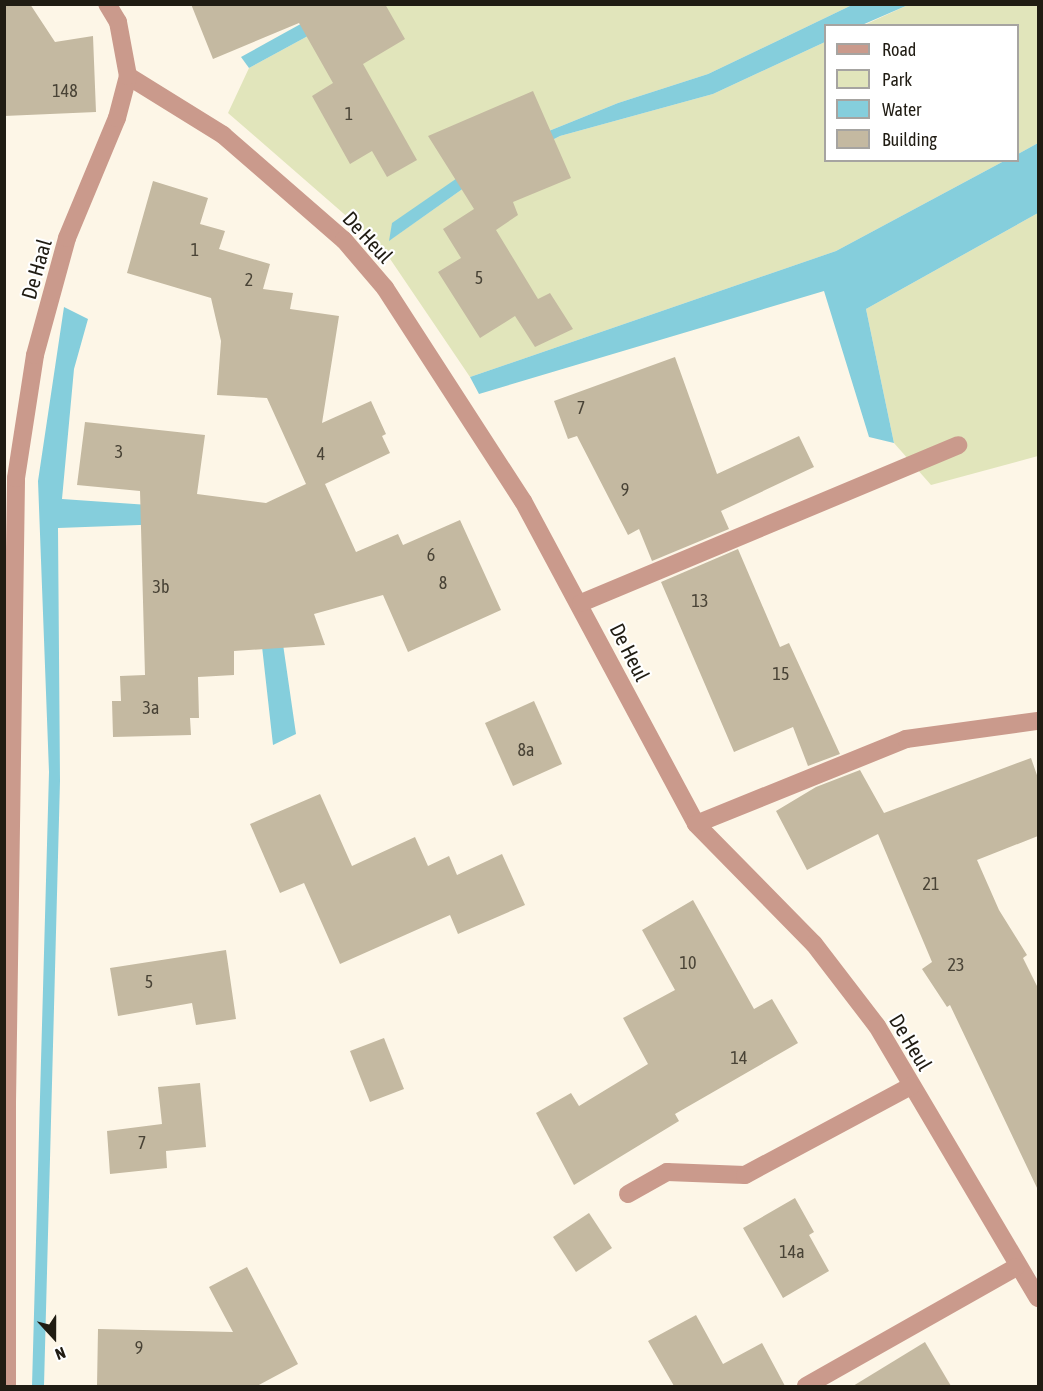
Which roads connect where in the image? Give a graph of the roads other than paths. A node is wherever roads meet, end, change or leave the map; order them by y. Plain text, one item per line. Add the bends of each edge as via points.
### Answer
1 (107, 4) edge
2 (128, 76) junction
3 (958, 445) dead end
4 (581, 603) junction
5 (8, 721) edge
6 (1038, 721) edge
7 (696, 824) junction
8 (911, 1086) junction
9 (628, 1194) dead end
10 (1016, 1267) junction
11 (1038, 1298) edge
12 (7, 1386) edge
13 (807, 1386) edge

1 - 2 street, De Haal via 118,22
2 - 4 street, De Heul via 223,135 351,248 385,288 523,501
2 - 5 street, De Haal via 117,118 68,237 35,356 16,478
3 - 4 street
4 - 7 street, De Heul
5 - 12 street, De Haal
6 - 7 street via 906,739
7 - 8 street, De Heul via 814,944 877,1026
8 - 9 street via 745,1175 667,1172
8 - 10 street, De Heul
10 - 11 street, De Heul
10 - 13 street

